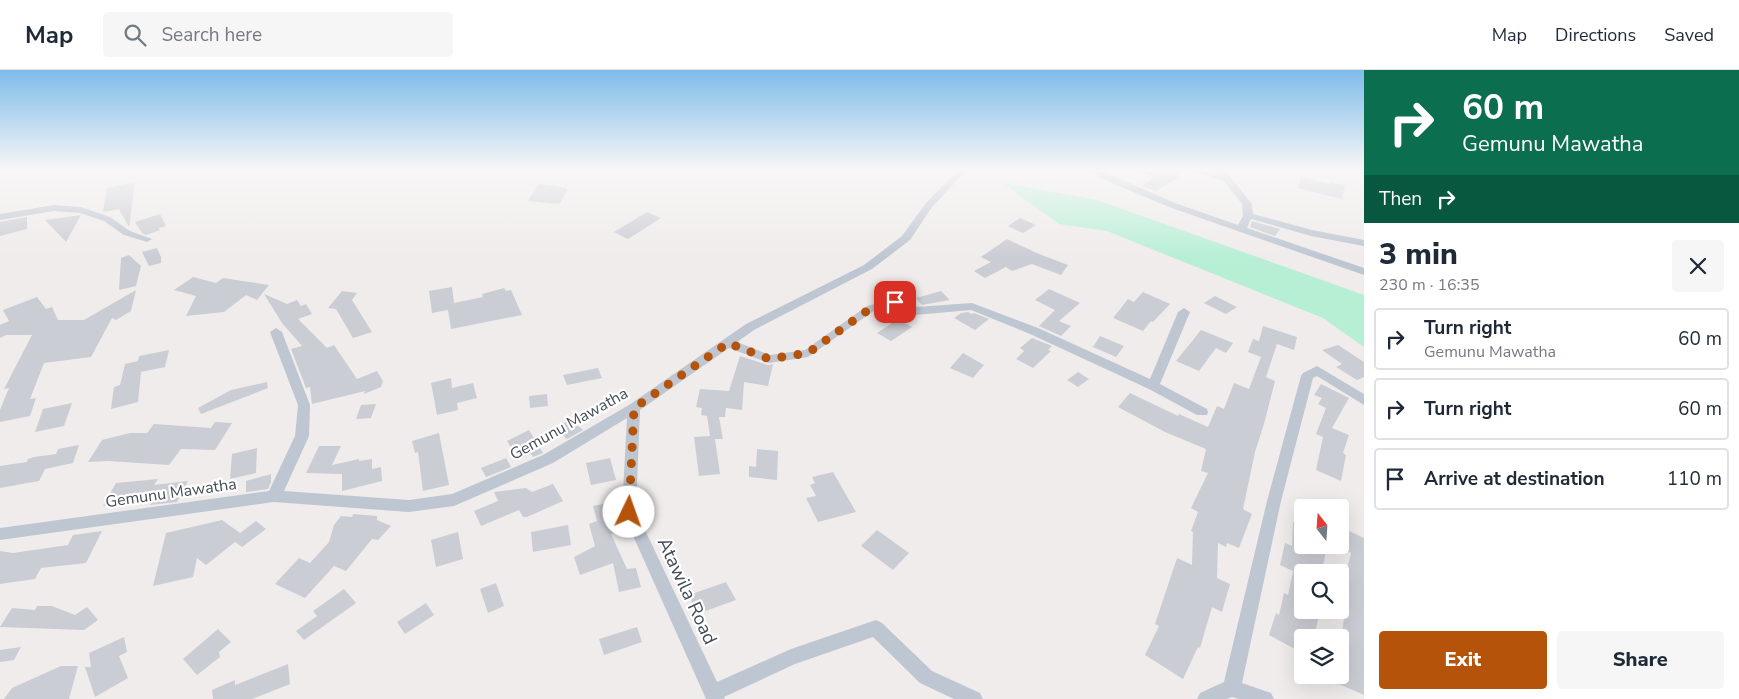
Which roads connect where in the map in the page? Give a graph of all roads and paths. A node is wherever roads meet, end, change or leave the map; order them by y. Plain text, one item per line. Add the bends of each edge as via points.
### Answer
1 (934, 199) edge
2 (1159, 199) edge
3 (1243, 199) edge
4 (1248, 216) junction
5 (0, 217) edge
6 (1241, 229) junction
7 (147, 239) dead end
8 (1364, 243) edge
9 (1364, 272) edge
10 (1184, 312) dead end
11 (276, 332) dead end
12 (728, 343) junction
13 (1153, 386) junction
14 (1364, 400) edge
15 (634, 408) junction
16 (1202, 412) dead end
17 (274, 496) junction
18 (0, 534) edge
19 (1232, 688) junction
20 (714, 696) edge
21 (974, 699) edge
22 (1206, 699) edge
23 (1265, 699) edge

1 - 12 street, Gemunu Mawatha via 906,238 868,267 750,327
2 - 6 street
3 - 4 street
4 - 6 street
4 - 8 street
5 - 7 street via 54,208 81,210 106,219 127,233
6 - 9 street
10 - 13 street
11 - 17 street via 304,405 302,436
12 - 13 street via 769,359 808,353 871,308 895,302 915,311 972,306
12 - 15 street, Gemunu Mawatha
13 - 16 street
14 - 19 street via 1316,370 1307,376 1274,501
15 - 17 street, Gemunu Mawatha via 548,459 454,500 409,506
15 - 20 street, Atawila Road via 629,512
17 - 18 street, Gemunu Mawatha
19 - 22 street
19 - 23 street
20 - 21 street via 791,657 876,628 926,677

